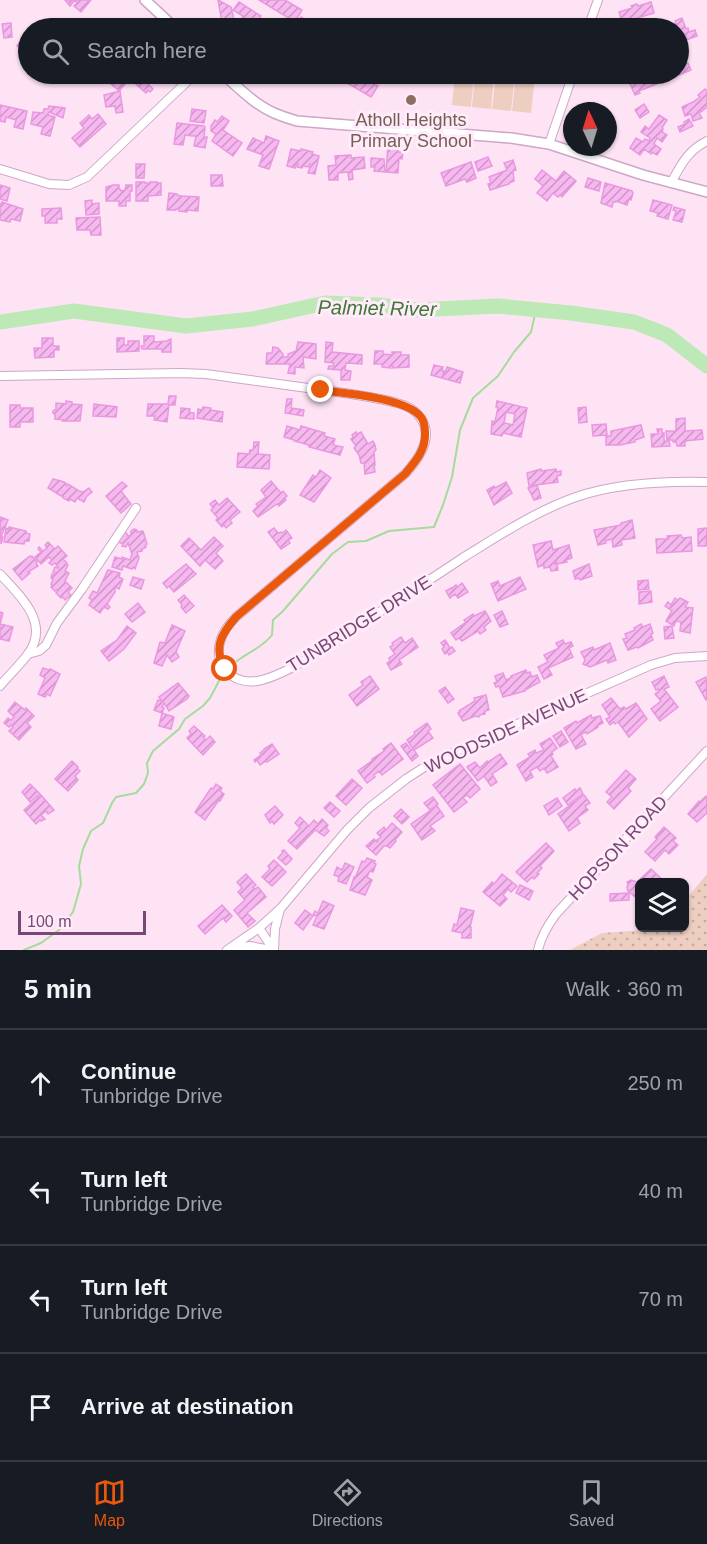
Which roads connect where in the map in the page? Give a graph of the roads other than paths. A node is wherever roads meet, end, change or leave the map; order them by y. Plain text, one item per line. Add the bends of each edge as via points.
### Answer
1 (145, 0) edge
2 (598, 0) edge
3 (164, 18) edge
4 (592, 18) edge
5 (185, 84) edge
6 (235, 84) edge
7 (570, 84) edge
8 (707, 141) edge
9 (549, 144) junction
10 (0, 169) edge
11 (671, 183) junction
12 (707, 192) edge
13 (0, 376) edge
14 (707, 482) edge
15 (136, 508) dead end
16 (0, 574) edge
17 (28, 654) junction
18 (707, 656) edge
19 (0, 686) edge
20 (707, 751) edge
21 (280, 908) junction
22 (259, 928) junction
23 (228, 949) edge
24 (273, 950) edge
25 (538, 950) edge

1 - 3 street
2 - 4 street
5 - 10 street via 87,177 69,184 49,184
6 - 9 street via 273,113 297,121
7 - 9 street
8 - 11 street via 690,152
9 - 11 street
11 - 12 street
13 - 14 street, TUNBRIDGE DRIVE via 206,374 359,395 399,403 420,416 425,429 424,447 405,474 236,617 224,632 219,647 221,662 238,680 266,679 291,668 488,542 555,505 615,488
15 - 17 street via 46,645
16 - 17 street via 35,618 34,645
17 - 19 street
18 - 21 street, WOODSIDE AVENUE via 659,662 426,766 369,808
20 - 25 street, HOPSON ROAD via 556,914
21 - 22 street, WOODSIDE AVENUE
21 - 24 street
22 - 23 street, WOODSIDE AVENUE
22 - 24 street
23 - 24 street via 250,946

